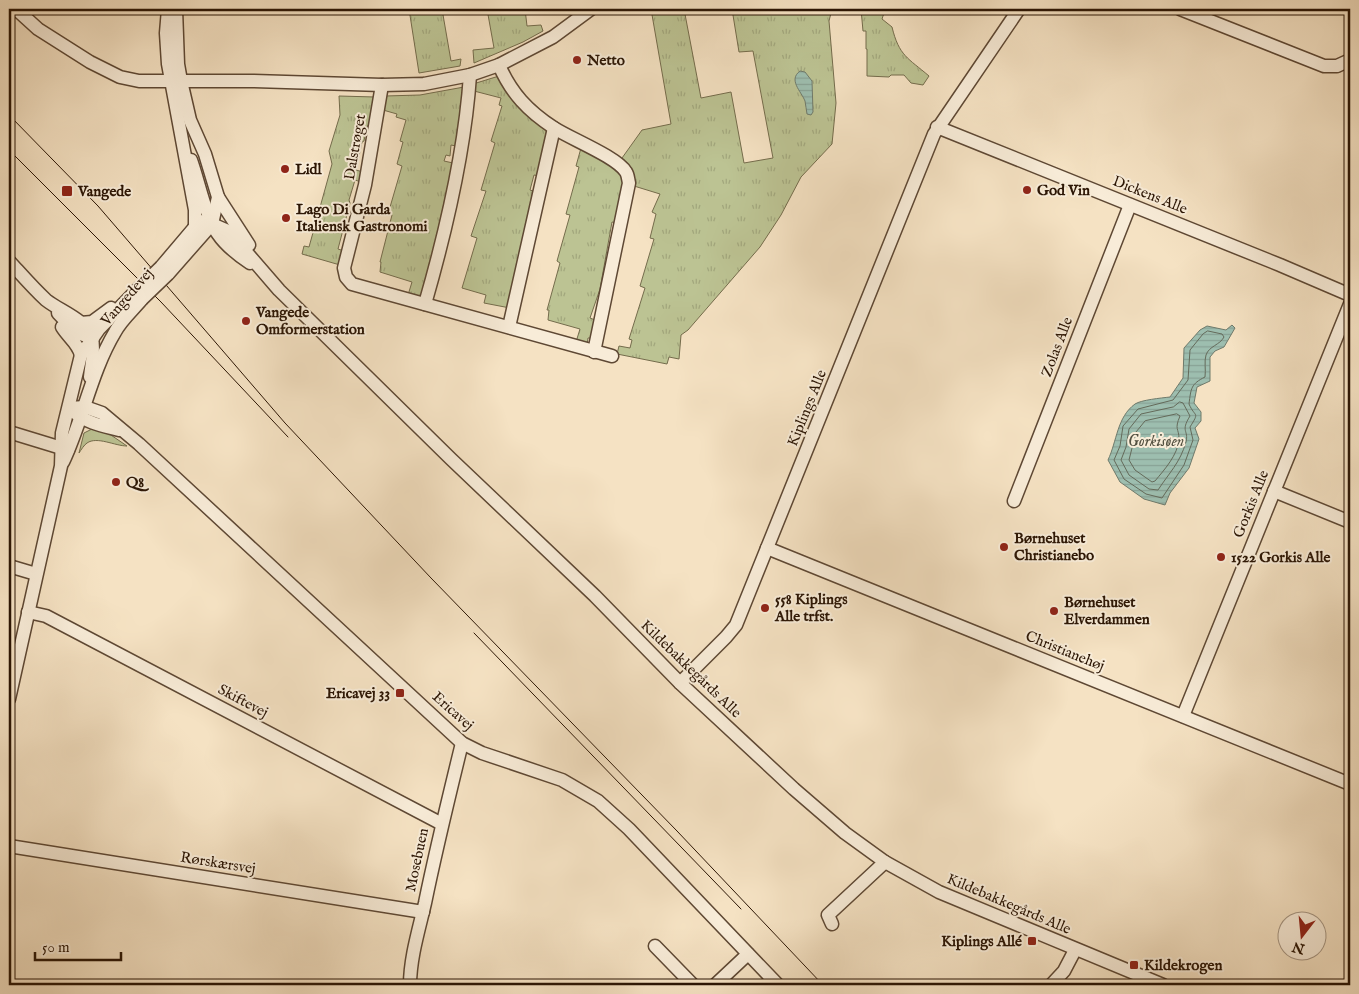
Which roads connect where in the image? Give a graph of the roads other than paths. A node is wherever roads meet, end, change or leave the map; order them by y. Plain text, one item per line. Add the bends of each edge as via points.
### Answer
1 (16, 9) edge
2 (168, 9) edge
3 (176, 9) edge
4 (591, 9) edge
5 (1019, 9) edge
6 (1180, 9) edge
7 (1350, 60) edge
8 (500, 65) junction
9 (470, 75) junction
10 (176, 81) junction
11 (382, 85) junction
12 (937, 127) junction
13 (181, 128) junction
14 (554, 128) junction
15 (1130, 205) junction
16 (222, 225) junction
17 (194, 226) junction
18 (9, 261) edge
19 (167, 271) junction
20 (137, 295) junction
21 (1350, 295) edge
22 (47, 300) junction
23 (425, 304) junction
24 (1350, 304) edge
25 (81, 323) junction
26 (509, 327) junction
27 (115, 332) junction
28 (92, 338) junction
29 (594, 352) junction
30 (82, 355) junction
31 (612, 356) dead end
32 (69, 408) junction
33 (84, 408) junction
34 (9, 432) edge
35 (65, 448) junction
36 (1274, 491) junction
37 (1014, 501) dead end
38 (1350, 522) edge
39 (767, 548) junction
40 (9, 566) edge
41 (36, 574) junction
42 (28, 612) junction
43 (680, 683) junction
44 (9, 699) edge
45 (1183, 716) junction
46 (462, 742) junction
47 (1350, 784) edge
48 (442, 824) junction
49 (9, 846) edge
50 (885, 862) junction
51 (423, 912) junction
52 (832, 924) dead end
53 (655, 946) dead end
54 (1075, 950) junction
55 (748, 954) junction
56 (410, 985) edge
57 (693, 985) edge
58 (715, 985) edge
59 (778, 985) edge
60 (1051, 985) edge
61 (1164, 985) edge

1 - 10 street via 38,29 120,78 140,82
2 - 10 street via 166,40
3 - 10 street
4 - 8 street via 553,37
5 - 12 street, Kiplings Alle
6 - 7 street via 1324,66 1338,66
8 - 9 street
8 - 14 street via 519,99
9 - 11 street via 424,84
9 - 23 street via 468,111 443,235
10 - 11 street
10 - 13 street
10 - 16 street via 205,154 218,197
11 - 23 street, Dalstrøget via 365,185 344,268 352,284
12 - 15 street, Dickens Alle
12 - 39 street, Kiplings Alle
13 - 16 street via 204,200
13 - 17 street via 195,210
14 - 26 street
14 - 29 street via 616,162 627,172 629,183
15 - 21 street, Dickens Alle
15 - 37 street, Zolas Alle
16 - 17 street, Vangedevej via 200,221
16 - 19 street, Vangedevej
16 - 43 street, Kildebakkegårds Alle via 266,276
17 - 19 street, Vangedevej
18 - 22 street
19 - 20 street, Vangedevej, bridge
20 - 25 street via 92,322
20 - 27 street, Vangedevej
20 - 28 street, Vangedevej
22 - 25 street
22 - 28 street via 71,328
22 - 30 street
23 - 26 street, Dalstrøget
24 - 36 street, Gorkis Alle
25 - 28 street
26 - 29 street, Dalstrøget
27 - 28 street
27 - 33 street, Vangedevej
28 - 30 street, Vangedevej
28 - 33 street
29 - 31 street, Dalstrøget
30 - 32 street, Vangedevej
32 - 33 street, Ericavej
32 - 35 street, Vangedevej via 62,433
33 - 35 street, Vangedevej
33 - 46 street, Ericavej via 121,430 160,463
34 - 35 street
35 - 41 street, Vangedevej
36 - 38 street
36 - 45 street, Gorkis Alle
39 - 43 street, Kiplings Alle via 732,632
39 - 45 street, Christianehøj
40 - 41 street
41 - 42 street, Vangedevej
42 - 44 street, Vangedevej
42 - 48 street, Skiftevej via 46,616
43 - 50 street, Kildebakkegårds Alle via 794,789
45 - 47 street, Christianehøj
46 - 48 street, Mosebuen
46 - 55 street, Ericavej via 482,753 562,780 598,801 629,829
48 - 51 street, Mosebuen
49 - 51 street, Rørskærsvej
50 - 52 street via 828,915
50 - 54 street, Kildebakkegårds Alle via 939,892
51 - 56 street, Mosebuen
53 - 57 street
54 - 60 street via 1064,971
54 - 61 street, Kildebakkegårds Alle
55 - 58 street
55 - 59 street, Ericavej

